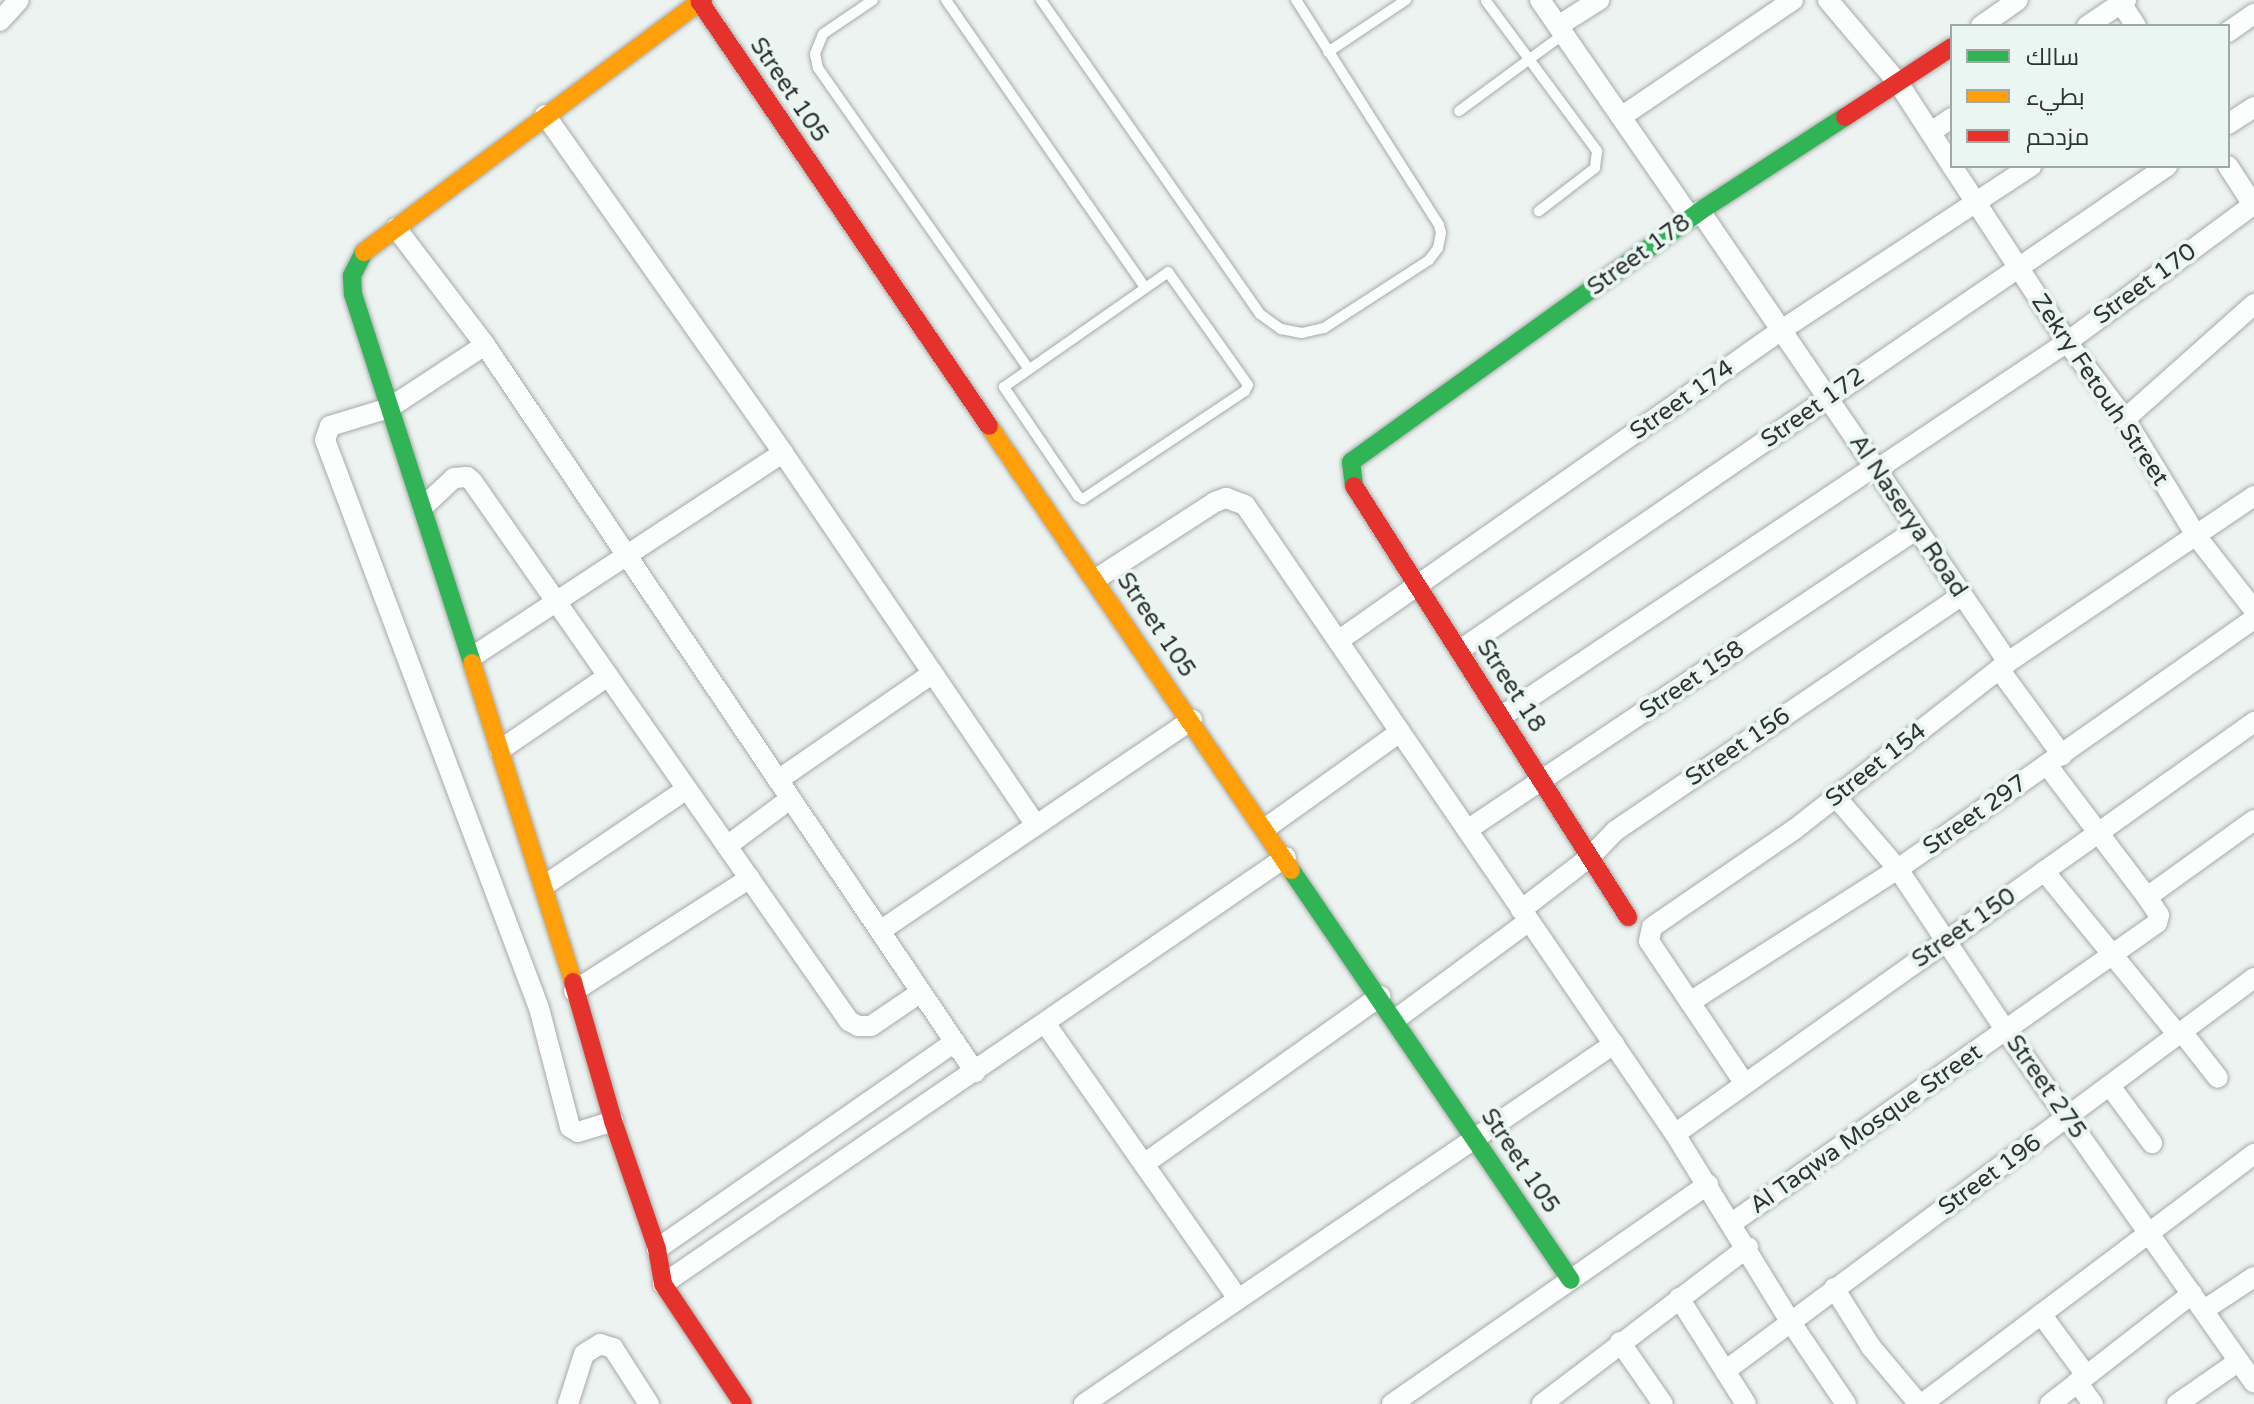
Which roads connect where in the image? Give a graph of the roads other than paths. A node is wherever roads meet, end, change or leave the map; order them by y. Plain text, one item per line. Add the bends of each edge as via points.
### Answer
1 (19, 0) edge
2 (873, 0) edge
3 (946, 0) edge
4 (1041, 0) edge
5 (1296, 0) edge
6 (1406, 0) edge
7 (1540, 0) edge
8 (1599, 0) edge
9 (1793, 0) edge
10 (1828, 0) edge
11 (2018, 0) edge
12 (701, 1) edge
13 (1486, 1) edge
14 (2122, 1) edge
15 (2254, 14) edge
16 (0, 21) edge
17 (1984, 24) edge
18 (2090, 24) edge
19 (2135, 24) edge
20 (1561, 30) junction
21 (2230, 31) edge
22 (1950, 48) edge
23 (1328, 52) junction
24 (1529, 59) junction
25 (1899, 84) junction
26 (2254, 107) edge
27 (1459, 111) dead end
28 (545, 115) junction
29 (1621, 117) junction
30 (1950, 119) edge
31 (2230, 123) edge
32 (1931, 132) junction
33 (1950, 163) edge
34 (1953, 168) edge
35 (2028, 168) edge
36 (2164, 168) edge
37 (2229, 168) edge
38 (1976, 204) junction
39 (2254, 205) edge
40 (1539, 211) dead end
41 (1695, 215) junction
42 (396, 228) junction
43 (2017, 267) junction
44 (1145, 287) junction
45 (2254, 304) edge
46 (1783, 329) junction
47 (2067, 342) junction
48 (485, 345) junction
49 (1028, 368) junction
50 (1828, 398) junction
51 (389, 408) junction
52 (2125, 419) junction
53 (783, 453) junction
54 (1875, 468) junction
55 (1351, 482) joint
56 (2254, 496) edge
57 (423, 507) junction
58 (1917, 529) junction
59 (2197, 537) junction
60 (627, 557) junction
61 (1096, 579) junction
62 (1418, 585) junction
63 (1962, 595) junction
64 (557, 602) junction
65 (2254, 610) edge
66 (2254, 619) edge
67 (1338, 641) junction
68 (1460, 650) junction
69 (472, 657) junction
70 (2003, 666) junction
71 (933, 673) junction
72 (608, 676) junction
73 (1502, 716) junction
74 (1192, 720) junction
75 (2254, 722) edge
76 (1400, 732) junction
77 (500, 750) junction
78 (2054, 760) junction
79 (778, 780) junction
80 (1543, 780) junction
81 (687, 789) junction
82 (1835, 796) junction
83 (790, 799) junction
84 (2254, 820) edge
85 (1036, 825) junction
86 (1266, 828) junction
87 (1467, 830) junction
88 (2098, 833) junction
89 (727, 846) junction
90 (1591, 856) junction
91 (1286, 857) junction
92 (1898, 869) junction
93 (2044, 871) junction
94 (750, 878) junction
95 (545, 885) junction
96 (2147, 897) junction
97 (1525, 915) junction
98 (1628, 917) dead end
99 (2157, 923) joint
100 (880, 931) junction
101 (1946, 941) junction
102 (2110, 955) junction
103 (2251, 986) edge
104 (574, 991) junction
105 (921, 992) junction
106 (1380, 996) junction
107 (1690, 1002) junction
108 (1396, 1019) junction
109 (1045, 1023) junction
110 (2006, 1031) junction
111 (2180, 1034) junction
112 (955, 1042) junction
113 (1614, 1044) junction
114 (975, 1072) junction
115 (2218, 1078) dead end
116 (1745, 1084) junction
117 (2110, 1086) junction
118 (2068, 1118) junction
119 (613, 1121) junction
120 (1675, 1134) junction
121 (1475, 1137) junction
122 (2152, 1143) dead end
123 (2254, 1154) edge
124 (1144, 1164) junction
125 (1708, 1184) junction
126 (1732, 1223) junction
127 (2149, 1232) junction
128 (1748, 1247) junction
129 (657, 1249) junction
130 (2254, 1277) edge
131 (1571, 1280) junction
132 (663, 1284) junction
133 (1834, 1288) junction
134 (1679, 1298) junction
135 (1238, 1299) junction
136 (2198, 1302) junction
137 (2041, 1314) junction
138 (1790, 1321) junction
139 (1620, 1342) junction
140 (2239, 1361) junction
141 (1725, 1371) junction
142 (2082, 1379) junction
143 (2254, 1382) edge
144 (568, 1404) edge
145 (649, 1404) edge
146 (743, 1404) edge
147 (1084, 1404) edge
148 (1392, 1404) edge
149 (1542, 1404) edge
150 (1663, 1404) edge
151 (1746, 1404) edge
152 (1846, 1404) edge
153 (1920, 1404) edge
154 (2050, 1404) edge
155 (2093, 1404) edge
156 (2177, 1404) edge

1 - 16 street
2 - 49 lane via 823,34 816,46 818,68
3 - 44 lane
4 - 23 lane via 1260,314 1290,332 1313,332 1334,322 1429,260 1440,242 1439,225
5 - 23 lane
6 - 23 lane
7 - 20 street, Al Naserya Road
8 - 20 street
9 - 29 street
10 - 25 street, Zekry Fetouh Street
11 - 17 street
12 - 28 street
12 - 61 street, Street 105
13 - 24 lane
14 - 18 street
14 - 19 street
15 - 21 street
20 - 24 lane
20 - 29 street, Al Naserya Road
22 - 25 street, Street 178
24 - 27 lane
24 - 40 lane via 1599,157 1591,173
25 - 32 street, Zekry Fetouh Street
25 - 41 street, Street 178
26 - 31 street
28 - 42 street
28 - 53 street
29 - 41 street, Al Naserya Road
30 - 32 street
32 - 33 street, Zekry Fetouh Street
34 - 38 street, Zekry Fetouh Street
35 - 38 street, Street 174
36 - 43 street, Street 172
37 - 39 street
38 - 43 street, Zekry Fetouh Street
38 - 46 street, Street 174
39 - 47 street, Street 170
41 - 46 street, Al Naserya Road
41 - 55 street, Street 178 via 1355,458
42 - 48 street
42 - 51 street via 360,255 352,276
43 - 47 street, Zekry Fetouh Street
43 - 50 street, Street 172
44 - 49 lane
44 - 49 lane via 1165,273 1173,274 1246,379 1245,391 1083,499 1004,391 1006,383
45 - 52 street
46 - 50 street, Al Naserya Road
46 - 62 street, Street 174
47 - 52 street, Zekry Fetouh Street
47 - 54 street, Street 170
48 - 51 street
48 - 60 street
50 - 54 street, Al Naserya Road
50 - 68 street, Street 172
51 - 57 street
51 - 119 street via 330,426 325,440 539,1008 570,1127 578,1132
52 - 59 street, Zekry Fetouh Street
53 - 60 street
53 - 71 street
54 - 58 street, Al Naserya Road
54 - 73 street, Street 170
55 - 62 street, Street 18
56 - 59 street, Street 154
57 - 64 street via 454,478 467,477
57 - 69 street
58 - 63 street, Al Naserya Road
58 - 80 street, Street 158
59 - 65 street, Zekry Fetouh Street
59 - 70 street, Street 154
60 - 64 street
60 - 79 street
61 - 67 street via 1215,502 1236,500 1245,505
61 - 74 street, Street 105
62 - 67 street, Street 174
62 - 68 street, Street 18
63 - 70 street, Al Naserya Road
63 - 90 street, Street 156 via 1615,831
64 - 69 street
64 - 72 street
66 - 78 street, Street 297
67 - 76 street
68 - 73 street, Street 18
69 - 77 street
70 - 78 street, Al Naserya Road
70 - 82 street, Street 154
71 - 79 street
71 - 85 street
72 - 77 street
72 - 81 street
73 - 80 street, Street 18
74 - 85 street
74 - 86 street, Street 105
75 - 88 street, Street 150
76 - 86 street
76 - 87 street
77 - 95 street
78 - 88 street, Al Naserya Road
78 - 92 street, Street 297
79 - 83 street
80 - 87 street, Street 158
80 - 90 street, Street 18
81 - 89 street
81 - 95 street
82 - 92 street, Street 275
82 - 107 street, Street 154 via 1650,930 1649,941
83 - 89 street
83 - 100 street
84 - 96 street
85 - 100 street
86 - 91 street, Street 105
87 - 97 street
88 - 93 street, Street 150
88 - 96 street, Al Naserya Road
89 - 94 street
90 - 97 street, Street 156
90 - 98 street, Street 18
91 - 106 street, Street 105
91 - 109 street
92 - 101 street, Street 275
92 - 107 street, Street 297
93 - 101 street, Street 150
93 - 102 street
94 - 104 street
94 - 105 street via 849,1021 871,1026
95 - 104 street
96 - 99 street, Al Naserya Road via 2159,915
97 - 108 street, Street 156
97 - 113 street
99 - 102 street, Al Taqwa Mosque Street
100 - 105 street
101 - 110 street, Street 275
101 - 116 street, Street 150
102 - 110 street, Al Taqwa Mosque Street
102 - 111 street
103 - 111 street, Street 196
104 - 119 street
105 - 112 street
106 - 108 street, Street 105
106 - 124 street
107 - 116 street, Street 154
108 - 121 street, Street 105
109 - 114 street
109 - 124 street
110 - 118 street, Street 275
110 - 126 street, Al Taqwa Mosque Street
111 - 115 street
111 - 117 street, Street 196
112 - 114 street
112 - 129 street
113 - 120 street
113 - 121 street
114 - 132 street
116 - 120 street, Street 150
117 - 118 street, Street 196
117 - 122 street
118 - 127 street, Street 275
118 - 133 street, Street 196
119 - 129 street
120 - 125 street
121 - 131 street, Street 105
121 - 135 street
123 - 127 street
124 - 135 street
125 - 126 street
125 - 131 street
126 - 128 street
127 - 136 street, Street 275
127 - 137 street
128 - 134 street
128 - 138 street
129 - 132 street
130 - 136 street
131 - 148 street
132 - 146 street
133 - 138 street, Street 196
133 - 153 street via 1871,1347
134 - 139 street
134 - 141 street
135 - 147 street
136 - 140 street, Street 275
136 - 142 street
137 - 142 street
137 - 153 street
138 - 141 street, Street 196
138 - 152 street
139 - 149 street
139 - 150 street
140 - 143 street, Street 275
140 - 156 street
141 - 151 street
142 - 154 street
142 - 155 street
144 - 145 street via 584,1354 600,1344 613,1348

